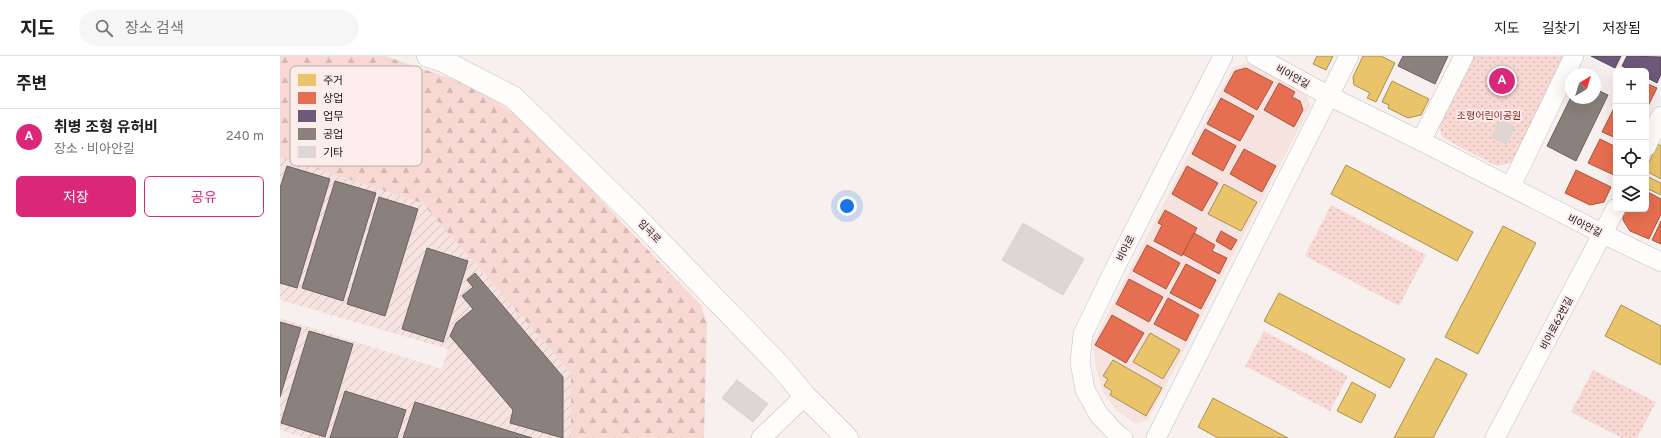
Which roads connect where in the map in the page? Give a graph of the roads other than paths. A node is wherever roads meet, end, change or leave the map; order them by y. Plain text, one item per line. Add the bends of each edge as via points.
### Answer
1 (428, 56) edge
2 (1223, 56) edge
3 (1256, 56) edge
4 (1349, 56) edge
5 (1464, 56) edge
6 (1574, 56) edge
7 (1329, 96) junction
8 (1661, 116) edge
9 (1421, 141) junction
10 (1649, 141) edge
11 (1511, 186) junction
12 (1614, 212) edge
13 (1603, 234) junction
14 (1661, 262) edge
15 (805, 396) junction
16 (761, 438) edge
17 (847, 438) edge
18 (1123, 438) edge
19 (1156, 438) edge
20 (1495, 438) edge

1 - 15 main road, 임곡로 via 443,61 513,97 633,214 781,367
2 - 18 street, 비아로 via 1083,334 1080,362 1085,390 1099,416
3 - 7 street, 비아안길
4 - 7 street
5 - 9 street
6 - 11 street
7 - 9 street, 비아안길
7 - 19 street
8 - 10 street
9 - 11 street, 비아안길
11 - 13 street, 비아안길
12 - 13 street, 비아로62번길
13 - 14 street, 비아안길
13 - 20 street, 비아로62번길
15 - 16 street
15 - 17 main road, 임곡로

